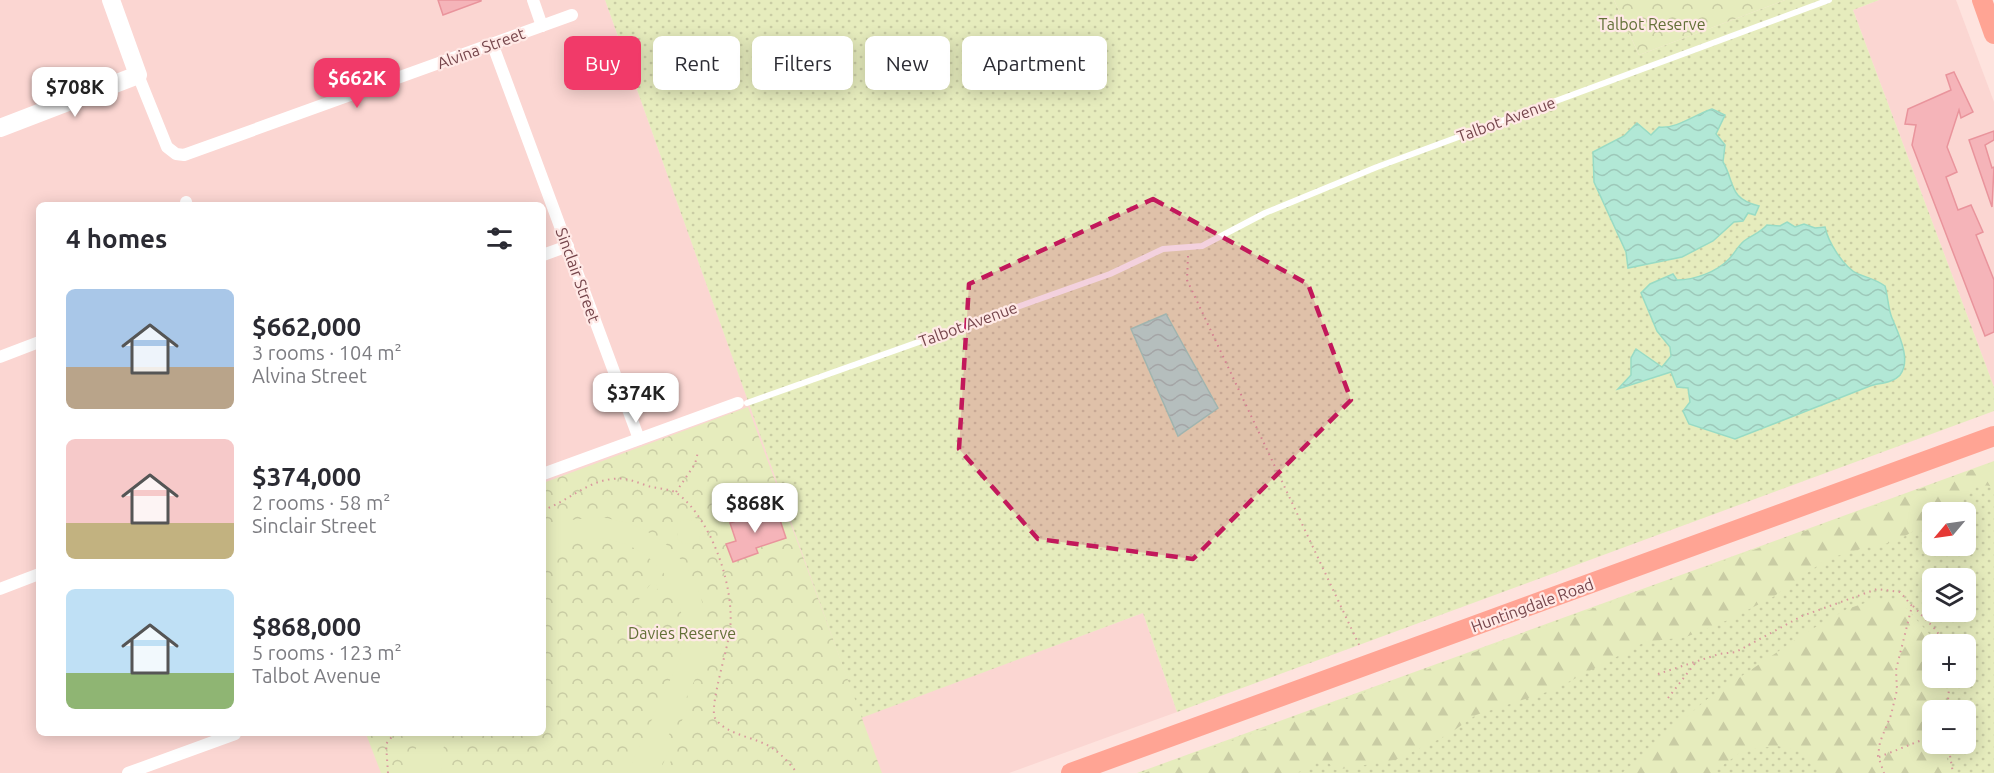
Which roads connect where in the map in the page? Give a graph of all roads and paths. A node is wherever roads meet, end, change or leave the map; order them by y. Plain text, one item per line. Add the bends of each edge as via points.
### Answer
1 (111, 0) edge
2 (533, 0) edge
3 (1828, 0) edge
4 (1982, 0) edge
5 (572, 15) dead end
6 (542, 26) junction
7 (1994, 34) edge
8 (492, 43) junction
9 (138, 75) junction
10 (0, 128) edge
11 (568, 246) junction
12 (1189, 247) junction
13 (546, 254) edge
14 (36, 343) edge
15 (0, 357) edge
16 (743, 403) joint
17 (1994, 436) edge
18 (639, 439) junction
19 (698, 452) dead end
20 (546, 473) edge
21 (676, 492) junction
22 (546, 509) edge
23 (36, 575) edge
24 (0, 589) edge
25 (1912, 606) junction
26 (1938, 634) edge
27 (1697, 661) junction
28 (1369, 664) junction
29 (1658, 674) dead end
30 (1668, 698) dead end
31 (230, 736) edge
32 (392, 736) edge
33 (1922, 740) edge
34 (1950, 754) edge
35 (1879, 758) junction
36 (128, 773) edge
37 (388, 773) edge
38 (797, 773) edge
39 (1071, 773) edge
40 (1884, 773) edge
41 (1953, 773) edge

1 - 9 street
2 - 6 street
3 - 12 lane, Talbot Avenue via 1377,167 1265,213 1202,246
4 - 7 main road
5 - 6 street, Alvina Street
6 - 8 street, Alvina Street
8 - 9 street, Alvina Street via 184,155 171,151 161,135
8 - 11 street, Sinclair Street
9 - 10 street
11 - 13 street
11 - 18 street, Sinclair Street
12 - 16 lane, Talbot Avenue via 1163,249 1110,274
12 - 28 path via 1187,280
14 - 15 street
16 - 18 street, Talbot Avenue
17 - 28 main road, Huntingdale Road
18 - 20 street, Talbot Avenue
19 - 21 path via 695,464
21 - 22 path via 614,478 593,483
21 - 38 path via 703,522 729,594 730,628 713,703 714,717 722,725 774,749
23 - 24 street
25 - 26 path
25 - 27 path via 1900,592 1877,589 1802,616 1736,652
25 - 35 path via 1896,670 1897,690 1880,742
27 - 29 path
27 - 30 path
28 - 39 main road, Huntingdale Road
31 - 36 street
32 - 37 path via 386,744
33 - 35 path
34 - 41 path
35 - 40 path

